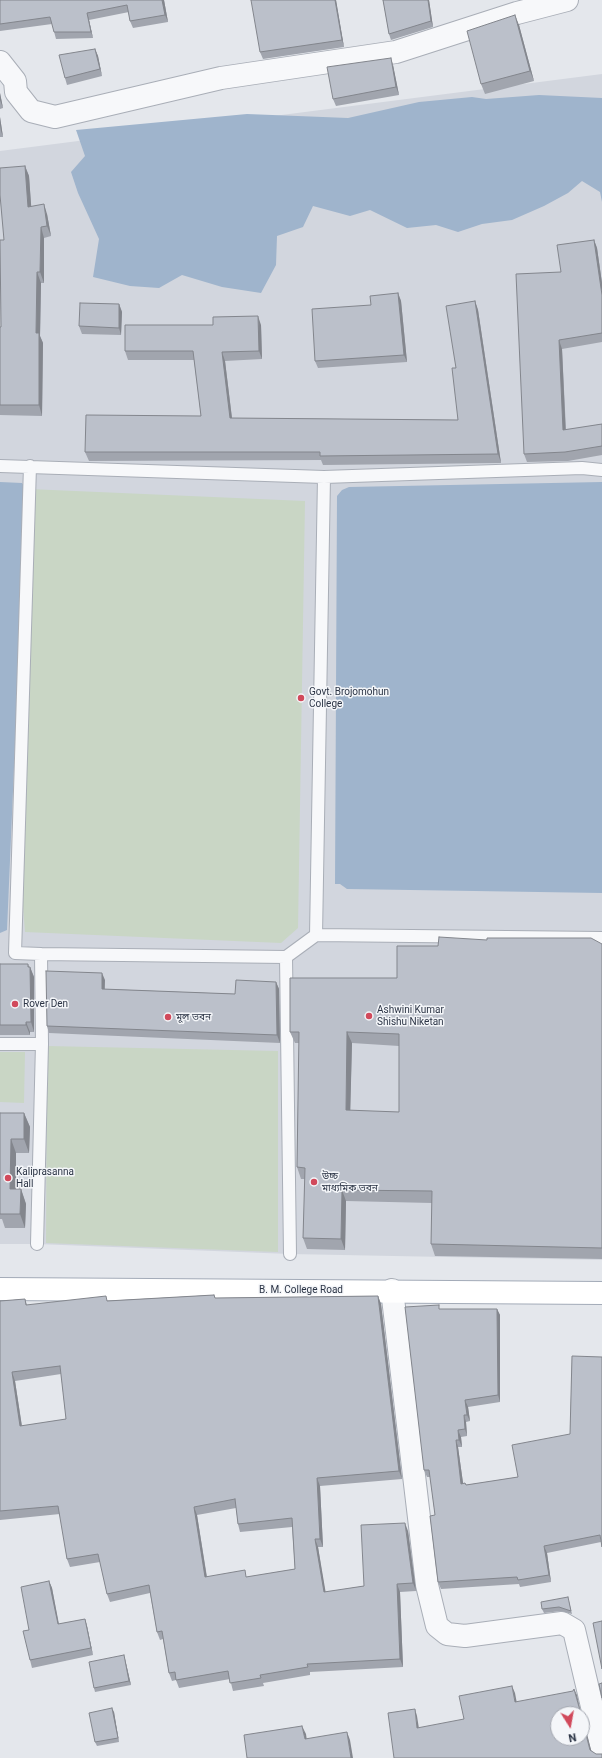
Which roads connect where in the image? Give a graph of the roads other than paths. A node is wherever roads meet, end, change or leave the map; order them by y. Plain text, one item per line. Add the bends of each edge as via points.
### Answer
1 (567, 0) edge
2 (0, 62) edge
3 (0, 466) edge
4 (30, 466) junction
5 (602, 470) edge
6 (324, 477) junction
7 (316, 935) junction
8 (602, 938) edge
9 (41, 954) junction
10 (286, 957) junction
11 (0, 1044) edge
12 (42, 1044) junction
13 (37, 1244) dead end
14 (290, 1254) dead end
15 (0, 1289) edge
16 (392, 1290) junction
17 (602, 1293) edge
18 (602, 1749) edge

1 - 2 street via 517,12 396,52 221,78 55,117 31,111 16,92 15,81
3 - 4 lane
4 - 6 lane
4 - 9 lane via 15,953
5 - 6 lane via 582,468
6 - 7 lane
7 - 8 lane
7 - 10 lane
9 - 10 lane
9 - 12 lane
10 - 14 lane
11 - 12 lane
12 - 13 lane
15 - 16 main road, B. M. College Road
16 - 17 main road, B. M. College Road
16 - 18 street via 427,1585 437,1626 447,1634 465,1636 562,1623 574,1630

